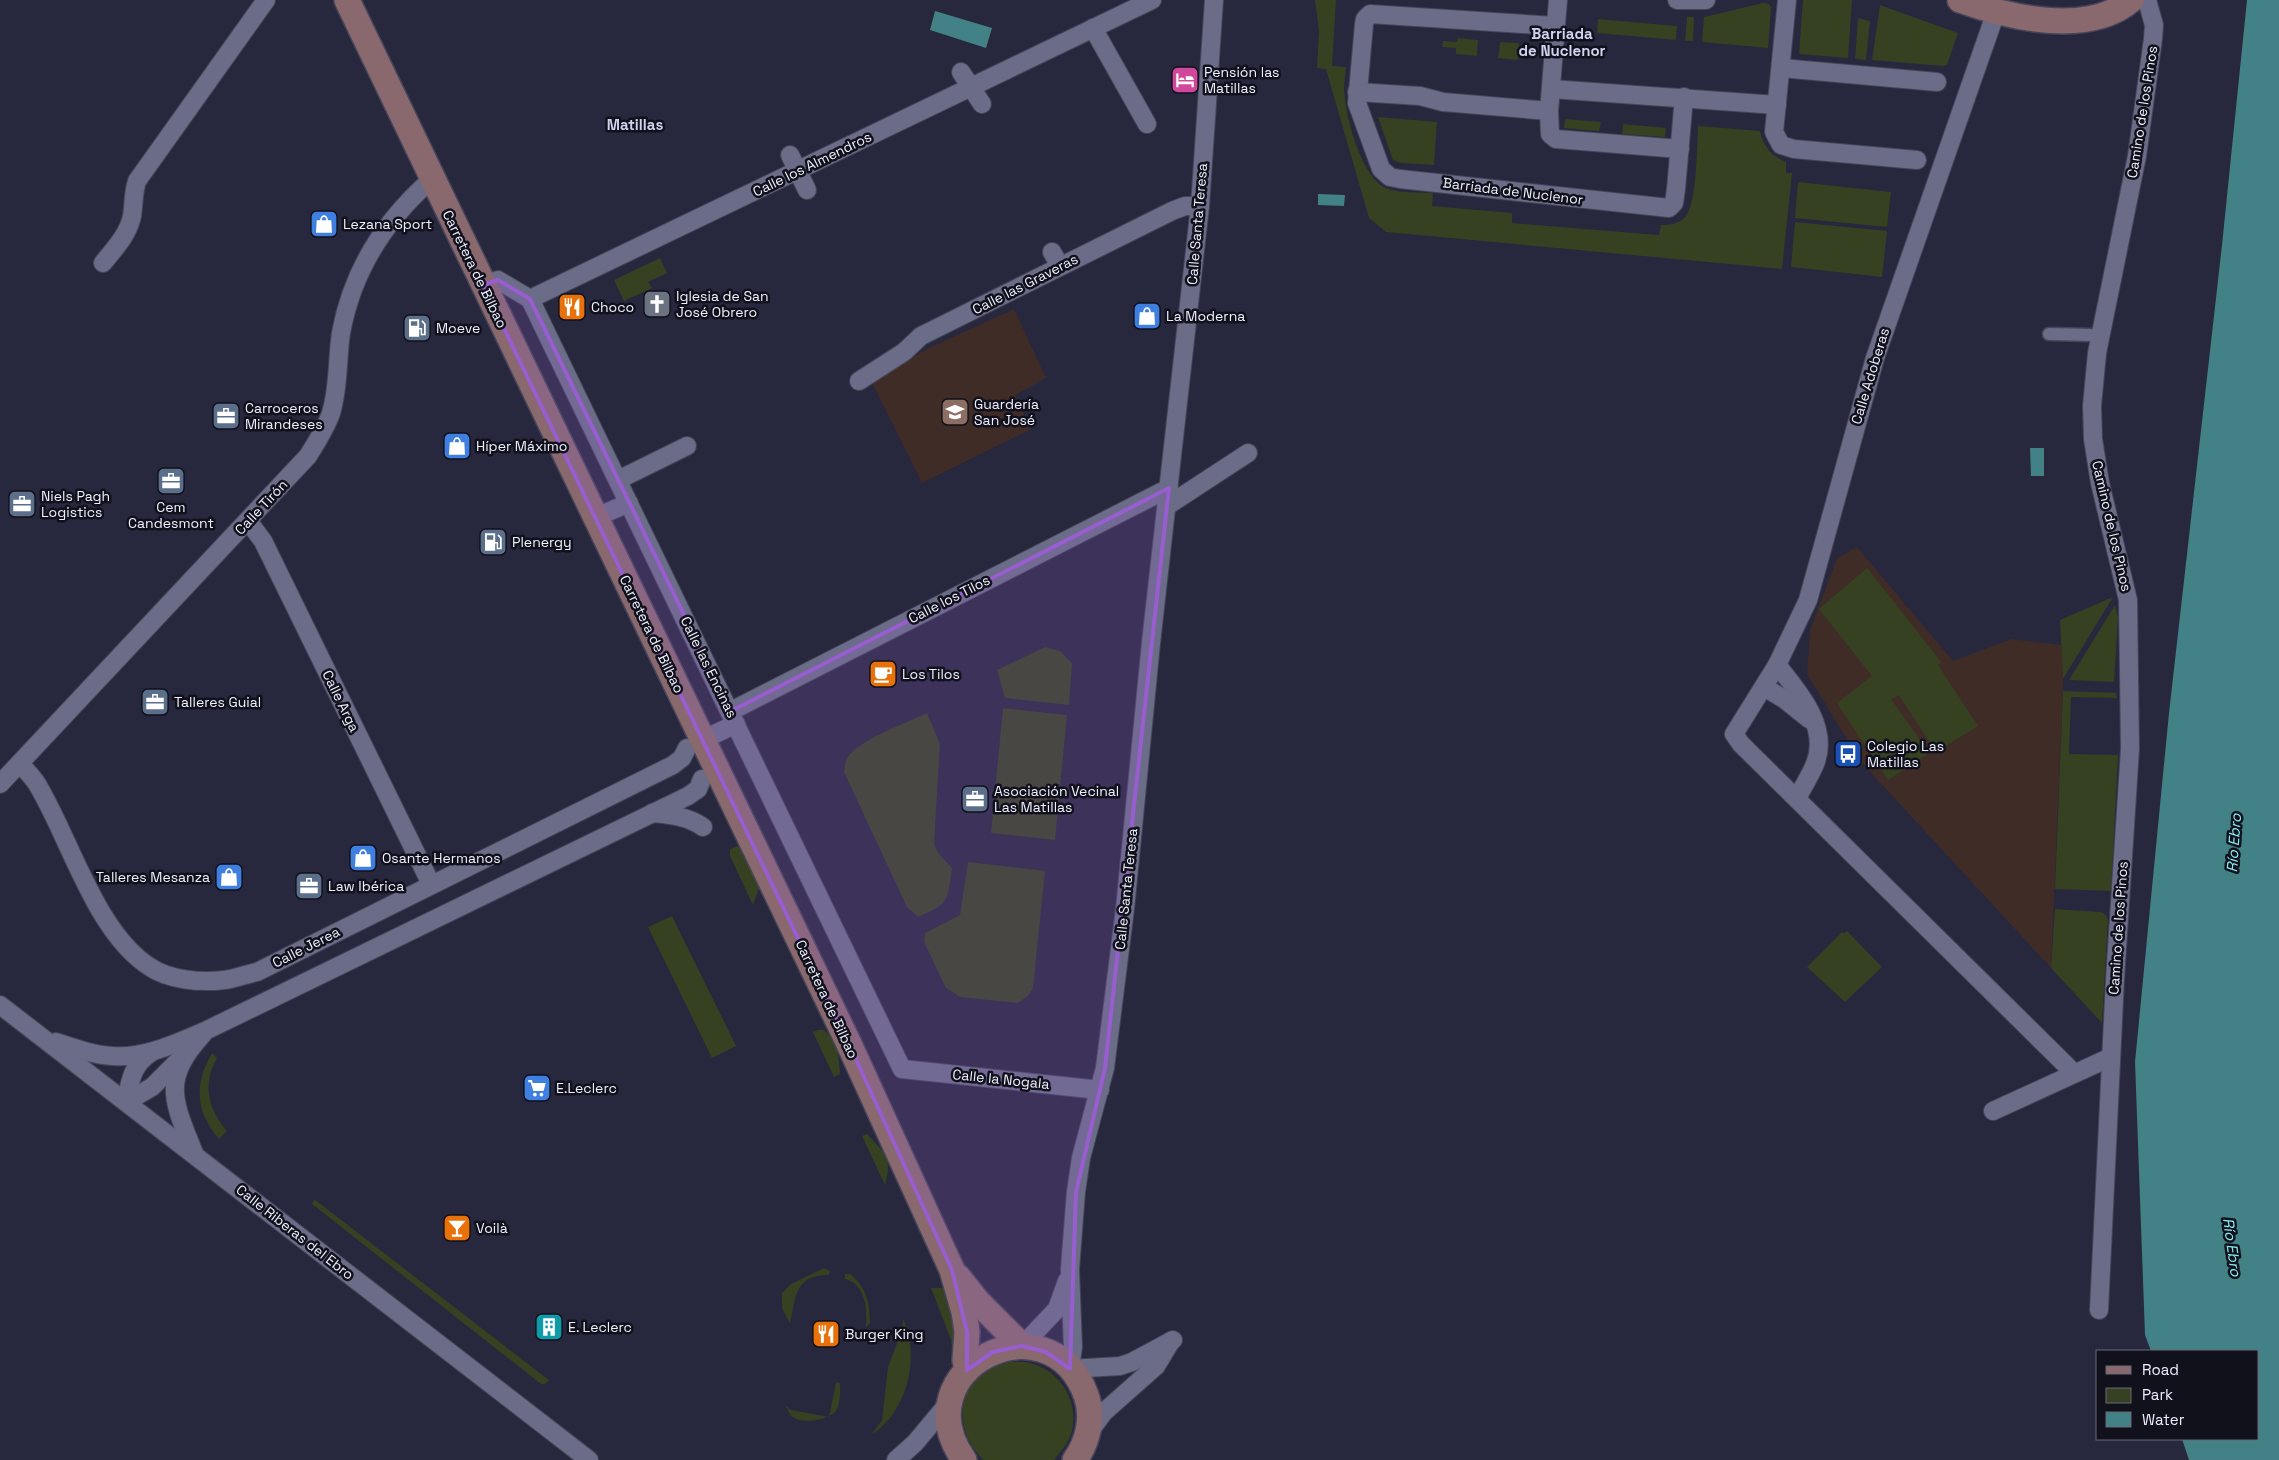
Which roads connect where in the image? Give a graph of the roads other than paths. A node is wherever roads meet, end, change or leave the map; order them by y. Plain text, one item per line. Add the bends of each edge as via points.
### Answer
1 (266, 0) edge
2 (347, 0) edge
3 (1152, 0) edge
4 (1214, 0) edge
5 (1558, 0) edge
6 (1677, 0) edge
7 (1706, 0) edge
8 (1787, 0) edge
9 (1960, 0) edge
10 (2131, 0) edge
11 (2147, 0) edge
12 (1996, 12) junction
13 (1555, 26) junction
14 (1093, 28) junction
15 (1781, 68) junction
16 (961, 72) dead end
17 (1938, 82) dead end
18 (972, 86) junction
19 (1551, 89) junction
20 (1357, 92) junction
21 (1684, 98) junction
22 (982, 104) dead end
23 (1777, 105) junction
24 (1549, 111) junction
25 (1147, 124) dead end
26 (1680, 149) junction
27 (1916, 160) dead end
28 (793, 163) junction
29 (432, 180) junction
30 (806, 190) dead end
31 (1200, 206) junction
32 (103, 263) dead end
33 (491, 283) junction
34 (530, 299) junction
35 (2049, 334) dead end
36 (2091, 335) dead end
37 (859, 381) dead end
38 (687, 446) dead end
39 (1248, 453) dead end
40 (618, 480) junction
41 (1169, 488) junction
42 (629, 503) junction
43 (1167, 506) junction
44 (596, 517) junction
45 (248, 521) junction
46 (1777, 665) junction
47 (1764, 687) junction
48 (734, 718) junction
49 (1817, 726) junction
50 (695, 744) junction
51 (20, 763) junction
52 (702, 779) dead end
53 (0, 784) edge
54 (1797, 798) junction
55 (652, 813) junction
56 (703, 827) dead end
57 (430, 884) junction
58 (0, 1005) edge
59 (205, 1031) junction
60 (43, 1038) junction
61 (161, 1047) junction
62 (186, 1053) junction
63 (2111, 1057) junction
64 (902, 1069) joint
65 (2074, 1073) junction
66 (1100, 1090) junction
67 (126, 1102) junction
68 (1994, 1111) dead end
69 (194, 1154) junction
70 (1070, 1269) junction
71 (952, 1270) junction
72 (2099, 1310) dead end
73 (1022, 1346) junction
74 (1070, 1369) junction
75 (967, 1370) junction
76 (951, 1400) junction
77 (1087, 1435) junction
78 (588, 1460) edge
79 (896, 1460) edge
80 (964, 1460) edge
81 (1074, 1460) edge

1 - 32 street via 137,181 126,235
2 - 29 main road, Carretera de Bilbao
3 - 14 street, Calle los Almendros
4 - 31 street, Calle Santa Teresa
5 - 13 street
6 - 7 street
8 - 15 street
9 - 12 main road
10 - 12 main road via 2106,13 2076,20 2033,20
11 - 63 street, Camino de los Pinos via 2154,39 2137,156 2097,353 2092,406 2100,483 2128,600 2130,749
12 - 46 street, Calle Adoberas via 1875,358 1808,600
13 - 19 street
13 - 20 street, Barriada de Nuclenor via 1370,14 1364,24
14 - 18 street, Calle los Almendros
14 - 25 street
15 - 17 street
15 - 23 street
16 - 18 street
18 - 22 street
18 - 28 street, Calle los Almendros
19 - 21 street
19 - 24 street
20 - 24 street
20 - 26 street, Barriada de Nuclenor via 1361,119 1381,168 1390,177 1400,179 1670,208 1674,204
21 - 23 street
21 - 26 street, Barriada de Nuclenor
23 - 27 street via 1774,132 1781,144 1788,147
24 - 26 street via 1549,131 1554,138
28 - 30 street
28 - 34 street, Calle los Almendros
29 - 33 main road, Carretera de Bilbao
29 - 45 street, Calle Tirón via 402,207 366,260 349,302 341,333 331,413 320,435 308,456
31 - 37 street, Calle las Graveras via 1185,206 1056,259 921,336 904,352
31 - 41 street, Calle Santa Teresa
33 - 34 street
33 - 44 main road, Carretera de Bilbao
34 - 40 street, Calle las Encinas
35 - 36 street
38 - 40 street
39 - 43 street
40 - 42 street, Calle las Encinas
41 - 43 street, Calle Santa Teresa
41 - 48 street, Calle los Tilos
42 - 44 street
42 - 48 street, Calle las Encinas
43 - 66 street, Calle Santa Teresa via 1126,894
44 - 50 main road, Carretera de Bilbao
45 - 51 street, Calle Tirón
45 - 57 street, Calle Arga via 263,541
46 - 47 street, Calle Adoberas
46 - 49 street via 1804,701
47 - 49 street
47 - 54 street, Calle Adoberas via 1734,734
48 - 50 street, Calle los Tilos
48 - 64 street, Calle las Encinas
49 - 54 street via 1816,762
50 - 57 street, Calle Jerea via 673,766
50 - 71 main road, Carretera de Bilbao via 844,1035
51 - 53 street, Calle Tirón
51 - 57 street, Calle Jerea via 36,782 110,927 138,958 170,976 224,980 257,972
52 - 55 street via 698,788 688,796
54 - 65 street
55 - 56 street via 680,816
55 - 59 street
58 - 60 street, Calle Riberas del Ebro
59 - 61 street
59 - 62 street
60 - 61 street via 112,1056 138,1055
60 - 67 street, Calle Riberas del Ebro
61 - 67 street via 136,1066
62 - 67 street via 152,1087
62 - 69 street via 177,1070 176,1100
63 - 65 street
63 - 72 street, Camino de los Pinos
64 - 66 street, Calle la Nogala
65 - 68 street
66 - 70 street, Calle Santa Teresa via 1081,1158
67 - 69 street, Calle Riberas del Ebro
69 - 78 street, Calle Riberas del Ebro
70 - 73 street, Calle Santa Teresa via 1056,1309
70 - 74 street, Calle Santa Teresa via 1073,1347
71 - 73 main road via 978,1302
71 - 75 main road via 966,1325
73 - 74 main road via 1046,1352
73 - 75 main road via 993,1352
74 - 77 main road via 1078,1378 1087,1400
74 - 77 street via 1120,1366 1172,1340 1156,1366 1104,1412
75 - 76 main road
76 - 79 street via 915,1443
76 - 80 main road via 950,1427
77 - 81 main road

